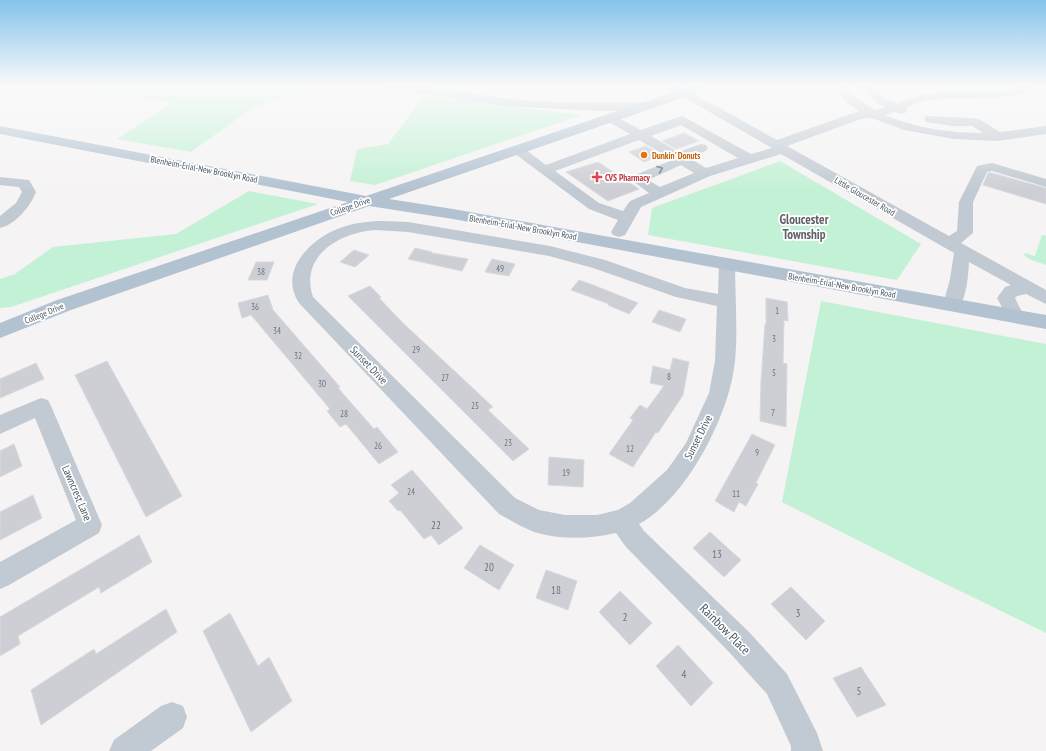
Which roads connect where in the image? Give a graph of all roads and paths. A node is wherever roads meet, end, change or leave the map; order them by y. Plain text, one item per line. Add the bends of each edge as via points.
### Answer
1 (601, 121) edge
2 (615, 121) edge
3 (679, 121) edge
4 (683, 121) edge
5 (733, 121) edge
6 (870, 121) edge
7 (890, 121) edge
8 (957, 121) edge
9 (0, 130) edge
10 (1046, 130) edge
11 (640, 135) junction
12 (998, 136) junction
13 (709, 145) junction
14 (781, 148) junction
15 (517, 150) junction
16 (677, 157) junction
17 (749, 159) junction
18 (544, 170) junction
19 (705, 173) junction
20 (433, 178) junction
21 (0, 181) edge
22 (279, 183) junction
23 (1046, 183) edge
24 (659, 193) junction
25 (367, 200) junction
26 (453, 214) junction
27 (627, 218) junction
28 (0, 223) edge
29 (291, 226) junction
30 (623, 239) junction
31 (956, 247) junction
32 (727, 264) junction
33 (1029, 288) junction
34 (1046, 298) edge
35 (726, 302) junction
36 (952, 305) junction
37 (1016, 316) junction
38 (1046, 322) edge
39 (0, 331) edge
40 (0, 425) edge
41 (622, 520) junction
42 (0, 576) edge
43 (172, 717) dead end
44 (125, 751) edge
45 (807, 751) edge

1 - 15 main road, College Drive
2 - 11 street
3 - 11 street
4 - 13 street
5 - 14 street, Little Gloucester Road
6 - 14 street via 823,133
7 - 12 street via 960,137
8 - 12 street via 975,122
9 - 22 main road, Blenheim-Erial-New Brooklyn Road
10 - 12 street
11 - 16 street
11 - 18 street
13 - 16 street
13 - 17 street
14 - 17 street
14 - 31 street, Little Gloucester Road
15 - 18 street
15 - 20 main road, College Drive
16 - 19 street
24 -> 16 street via 637,179 676,163
17 - 19 street
18 - 27 street via 594,206
19 - 24 street
20 - 25 main road, College Drive
20 - 26 main road via 422,186 420,196 433,207
21 - 28 street via 24,183 29,192 20,207
22 - 25 main road, Blenheim-Erial-New Brooklyn Road
22 - 29 main road via 301,191 313,204 310,210
23 - 31 street via 992,167 982,169 966,202 965,234
24 - 27 street via 635,204
25 - 26 main road, Blenheim-Erial-New Brooklyn Road
25 - 29 main road, College Drive
26 - 30 main road, Blenheim-Erial-New Brooklyn Road via 601,241
27 - 30 street
29 - 39 main road, College Drive via 64,305
30 - 32 main road, Blenheim-Erial-New Brooklyn Road
31 - 33 street, Little Gloucester Road
31 - 36 street via 959,279
32 - 35 street, Sunset Drive
32 - 36 main road, Blenheim-Erial-New Brooklyn Road
33 - 34 street, Little Gloucester Road
33 - 37 street via 1011,292 1006,298
35 - 41 street, Sunset Drive via 725,361 719,393 694,449 675,477 639,511
35 - 41 street, Sunset Drive via 682,292 599,264 550,251 408,227 370,226 337,234 320,246 303,265 300,282 305,299 507,506 536,521 565,526 597,526
36 - 37 main road, Blenheim-Erial-New Brooklyn Road
37 - 38 main road, Blenheim-Erial-New Brooklyn Road
40 - 42 street, Lawncrest Lane via 41,406 90,525
41 - 45 street, Rainbow Place via 635,539 740,643 777,684
43 - 44 street

